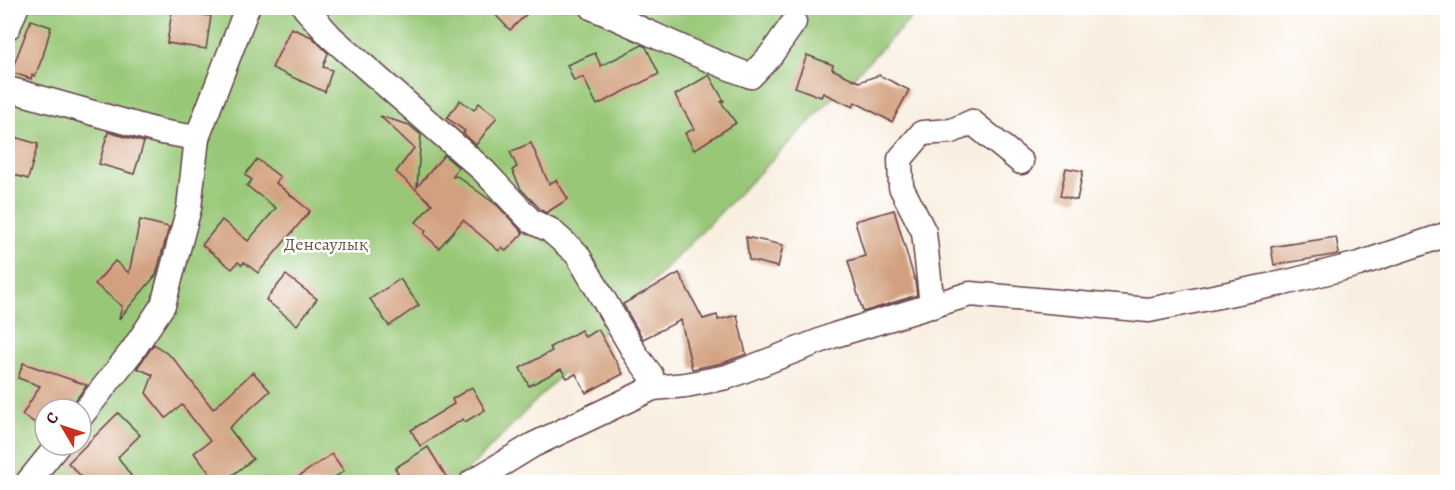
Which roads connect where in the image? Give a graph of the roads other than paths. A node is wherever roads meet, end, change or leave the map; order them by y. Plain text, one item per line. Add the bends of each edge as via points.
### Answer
1 (16, 8) edge
2 (247, 8) edge
3 (304, 8) edge
4 (593, 8) edge
5 (794, 22) dead end
6 (8, 27) edge
7 (8, 89) edge
8 (196, 138) junction
9 (1021, 162) dead end
10 (1448, 234) edge
11 (932, 306) junction
12 (653, 388) junction
13 (93, 401) edge
14 (49, 457) edge
15 (28, 483) edge
16 (472, 483) edge

1 - 6 street
2 - 8 street
3 - 12 street via 331,37 483,170 531,221 549,230 577,254 651,375
4 - 5 street via 751,76
7 - 8 street via 161,132
8 - 13 street via 189,208 163,305
9 - 11 street via 972,122 952,131 922,133 900,159 901,187 924,232
10 - 11 street via 1349,267 1149,310 970,294
11 - 12 street via 835,335 727,377
12 - 16 street via 551,436
14 - 15 street

